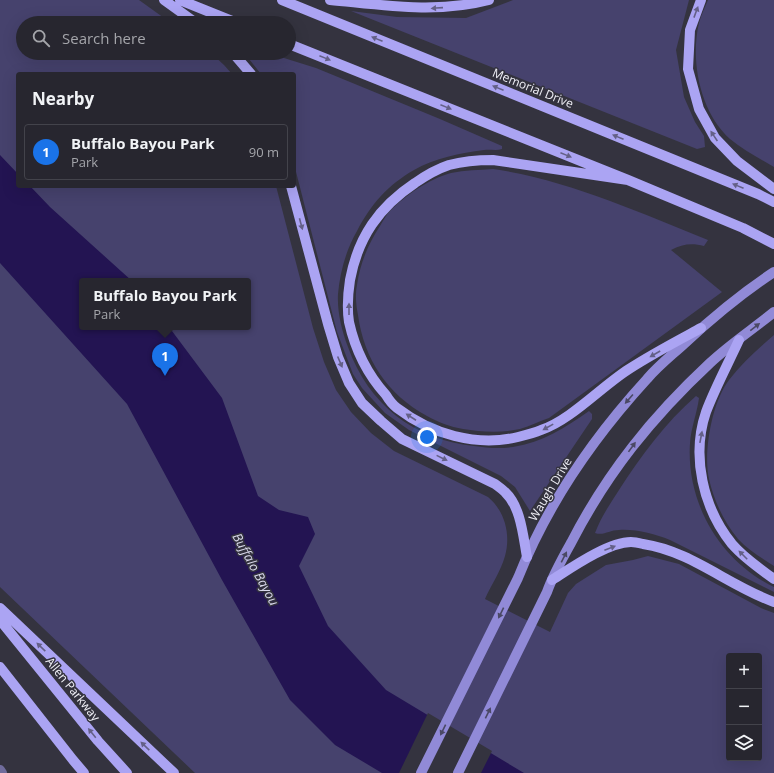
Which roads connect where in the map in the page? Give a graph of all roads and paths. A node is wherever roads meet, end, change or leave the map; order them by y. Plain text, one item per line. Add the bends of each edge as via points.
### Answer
1 (164, 0) edge
2 (180, 0) edge
3 (282, 0) edge
4 (330, 0) edge
5 (489, 0) edge
6 (700, 0) edge
7 (186, 16) edge
8 (220, 16) edge
9 (296, 47) edge
10 (239, 60) edge
11 (249, 72) edge
12 (628, 180) junction
13 (292, 188) edge
14 (774, 189) edge
15 (774, 202) edge
16 (774, 244) edge
17 (774, 272) edge
18 (774, 312) edge
19 (701, 328) junction
20 (739, 340) junction
21 (527, 556) junction
22 (774, 579) edge
23 (552, 580) junction
24 (774, 602) edge
25 (0, 608) edge
26 (0, 620) edge
27 (0, 667) edge
28 (0, 770) edge
29 (2, 773) edge
30 (84, 773) edge
31 (127, 773) edge
32 (174, 773) edge
33 (421, 773) edge
34 (458, 773) edge

1 - 7 main road
2 - 8 main road
15 -> 3 main road, Memorial Drive
5 -> 4 main road via 460,6 430,8
14 -> 6 main road via 737,161 714,138 698,109 688,69 690,30
9 -> 12 main road
10 - 11 main road
12 - 16 main road via 743,228
19 -> 12 main road via 629,369 565,417 542,430 516,437 488,440 456,437 424,426 396,407 375,384 358,353 349,320 349,289 353,264 363,238 377,216 400,193 424,177 448,165 473,160 494,160
13 -> 21 main road via 328,324 349,383 362,403 402,439 495,484 506,492 520,519
17 - 19 main road, Waugh Drive via 739,296
20 -> 18 main road
19 -> 21 main road, Waugh Drive via 648,378 614,417 551,510
22 -> 20 main road via 751,563 732,544 705,495 700,469 699,441 706,412
23 -> 20 main road via 580,525 639,437 711,362
21 -> 33 main road, Waugh Drive
23 -> 24 main road via 611,546 630,542 654,545 677,554
34 -> 23 main road
32 -> 25 main road
31 -> 26 main road, Allen Parkway
27 - 30 main road
28 - 29 street

